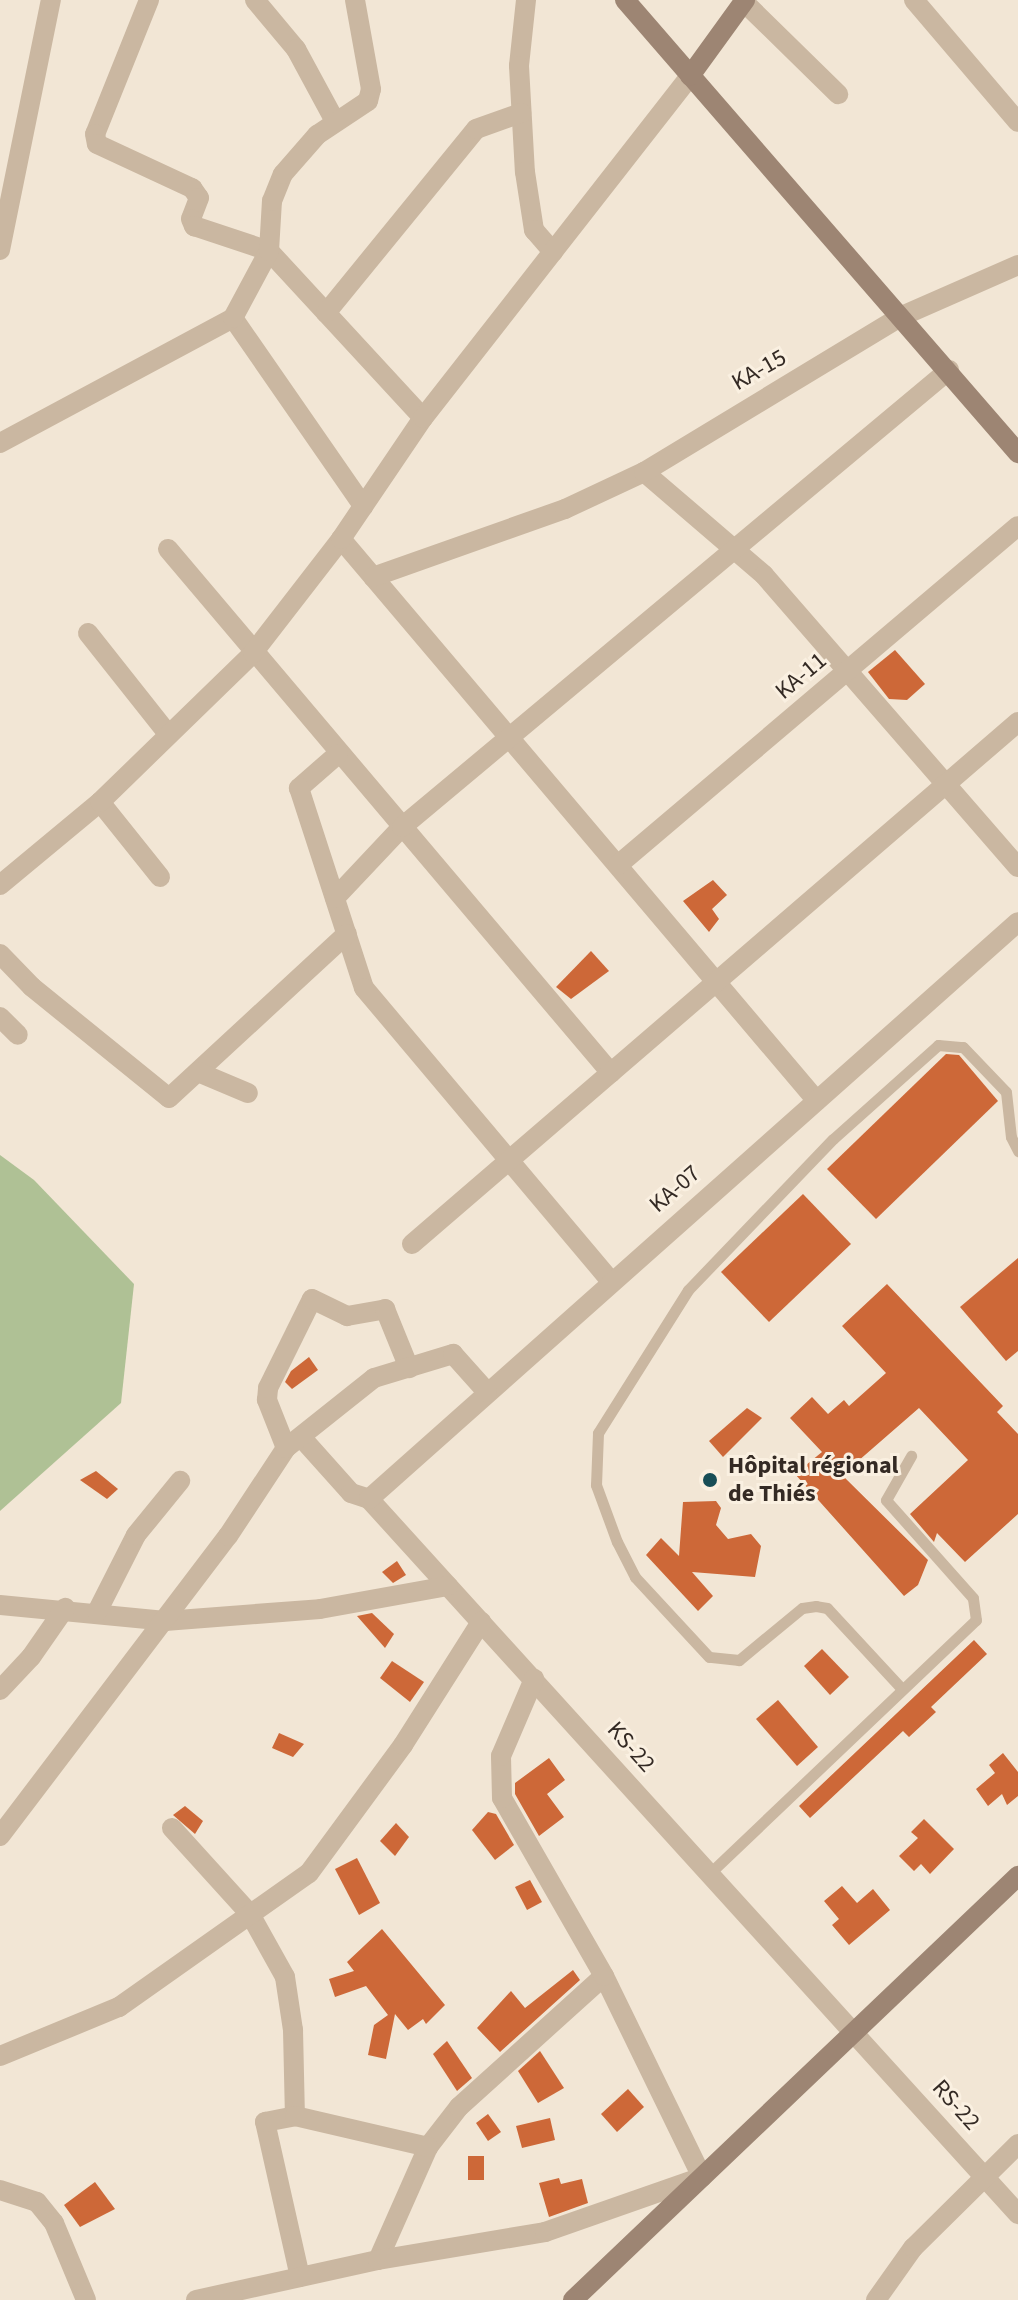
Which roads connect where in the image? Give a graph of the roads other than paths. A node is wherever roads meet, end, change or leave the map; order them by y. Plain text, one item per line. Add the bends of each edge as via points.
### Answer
1 (51, 0) edge
2 (149, 0) edge
3 (255, 0) edge
4 (355, 0) edge
5 (526, 0) edge
6 (625, 0) edge
7 (914, 0) edge
8 (745, 1) edge
9 (690, 76) junction
10 (838, 94) dead end
11 (521, 113) junction
12 (335, 121) junction
13 (1018, 122) edge
14 (0, 250) edge
15 (269, 251) junction
16 (553, 252) junction
17 (1018, 265) edge
18 (326, 313) junction
19 (902, 316) junction
20 (233, 318) junction
21 (949, 370) junction
22 (423, 418) junction
23 (0, 443) edge
24 (1018, 453) edge
25 (644, 472) junction
26 (363, 506) junction
27 (1018, 526) edge
28 (341, 539) junction
29 (168, 549) dead end
30 (734, 549) junction
31 (373, 577) junction
32 (88, 633) dead end
33 (253, 653) junction
34 (847, 671) junction
35 (1018, 722) edge
36 (168, 734) junction
37 (509, 737) junction
38 (338, 754) junction
39 (946, 784) junction
40 (100, 802) junction
41 (402, 827) junction
42 (618, 865) junction
43 (1018, 867) edge
44 (160, 877) dead end
45 (0, 885) edge
46 (335, 898) junction
47 (1018, 922) edge
48 (347, 934) junction
49 (0, 954) edge
50 (717, 982) junction
51 (0, 1017) edge
52 (18, 1035) dead end
53 (198, 1072) junction
54 (611, 1073) junction
55 (248, 1093) dead end
56 (817, 1101) junction
57 (1018, 1151) edge
58 (509, 1160) junction
59 (412, 1244) dead end
60 (610, 1280) junction
61 (409, 1368) junction
62 (487, 1392) junction
63 (294, 1442) junction
64 (911, 1456) dead end
65 (180, 1481) dead end
66 (369, 1499) junction
67 (448, 1586) junction
68 (0, 1605) edge
69 (65, 1608) junction
70 (97, 1612) junction
71 (165, 1621) junction
72 (481, 1622) junction
73 (534, 1679) junction
74 (902, 1689) junction
75 (0, 1690) edge
76 (172, 1828) dead end
77 (0, 1836) edge
78 (710, 1873) junction
79 (1018, 1876) edge
80 (250, 1914) junction
81 (604, 1976) junction
82 (855, 2031) junction
83 (0, 2056) edge
84 (295, 2116) junction
85 (1018, 2144) edge
86 (428, 2147) junction
87 (984, 2176) junction
88 (702, 2177) junction
89 (0, 2190) edge
90 (1018, 2214) edge
91 (378, 2260) junction
92 (300, 2277) junction
93 (86, 2300) edge
94 (196, 2300) edge
95 (573, 2300) edge
96 (876, 2300) edge

1 - 14 street
2 - 15 street via 95,134 97,144 192,188 199,198 191,219 194,226
3 - 12 street via 296,49
4 - 12 street via 371,89 368,101
5 - 11 street
6 - 9 main road
7 - 13 street
8 - 9 main road
8 - 10 street
9 - 16 street
9 - 19 main road
11 - 16 street via 534,230
11 - 18 street via 476,129
12 - 15 street via 283,174 272,201
15 - 18 street
15 - 20 street
16 - 22 street
17 - 19 street, KA-15
18 - 22 street
19 - 21 main road
19 - 25 street, KA-15
20 - 23 street
20 - 26 street
21 - 24 main road
21 - 30 street
22 - 26 street
25 - 30 street
25 - 31 street, KA-15 via 565,509
26 - 28 street
27 - 34 street, KA-11
28 - 31 street
28 - 33 street
29 - 33 street
30 - 34 street via 764,575
30 - 37 street
31 - 37 street
32 - 36 street
33 - 36 street
33 - 38 street
34 - 39 street
34 - 42 street, KA-11
35 - 39 street
36 - 40 street
37 - 41 street
37 - 42 street
38 - 41 street
38 - 46 street via 299,788
39 - 43 street
39 - 50 street
40 - 44 street
40 - 45 street
41 - 46 street
41 - 54 street
42 - 50 street
46 - 48 street
47 - 56 street, KA-07
48 - 53 street
48 - 58 street via 364,988
49 - 53 street via 32,987 169,1098
50 - 54 street
50 - 56 street
51 - 52 street
53 - 55 street
54 - 58 street
56 - 60 street, KA-07
57 - 74 lane via 1011,1137 1006,1092 963,1047 938,1045 833,1139 688,1290 598,1433 596,1485 617,1542 635,1577 709,1657 739,1660 802,1608 816,1606 827,1608
58 - 59 street
58 - 60 street
60 - 62 street, KA-07
61 - 62 street via 453,1354
61 - 63 street via 374,1378
61 - 63 street via 385,1309 347,1316 312,1299 268,1388 267,1400
62 - 66 street, KA-07
63 - 66 street, KS-22 via 351,1493
63 - 71 street
64 - 74 lane via 886,1500 977,1607 976,1620
65 - 70 street via 136,1535
66 - 67 street, KS-22
67 - 71 street via 320,1609
67 - 72 street, KS-22
68 - 69 street
69 - 70 street
69 - 75 street
70 - 71 street
71 - 77 street
72 - 73 street, KS-22
72 - 80 street via 403,1745 309,1873
73 - 78 street, KS-22
73 - 81 street via 501,1756 502,1798
74 - 78 lane
76 - 80 street
78 - 82 street, KS-22
79 - 82 main road
80 - 83 street via 119,2007
80 - 84 street via 290,1992
81 - 86 street via 459,2107
81 - 88 street
82 - 87 street, RS-22
82 - 88 main road
84 - 86 street
84 - 92 street via 265,2122
85 - 87 street
86 - 91 street
87 - 90 street, RS-22
87 - 96 street via 913,2248
88 - 91 street via 545,2232
88 - 95 main road
89 - 93 street via 37,2202 54,2223
91 - 92 street
92 - 94 street

